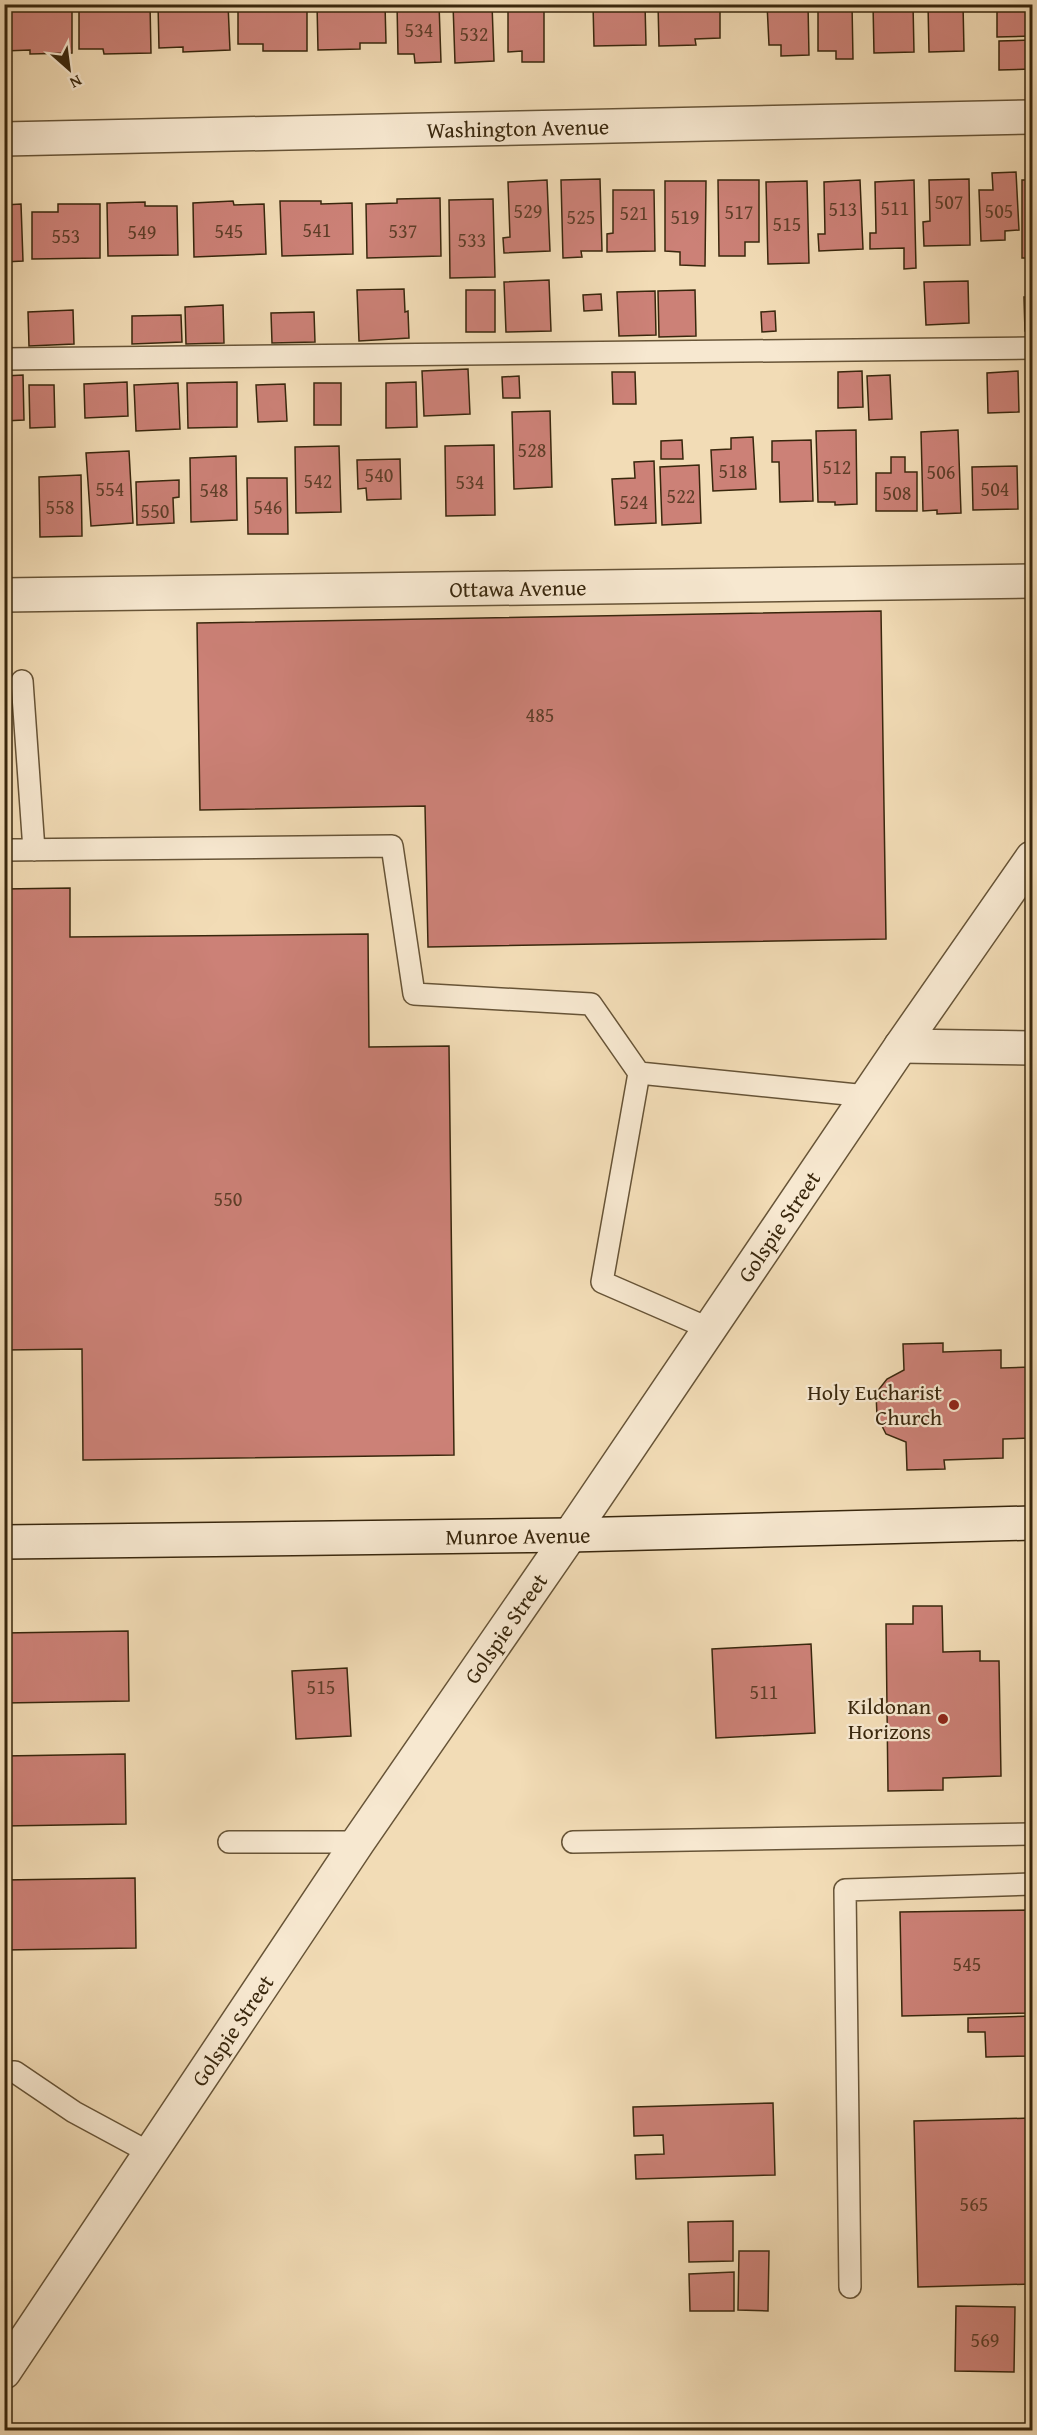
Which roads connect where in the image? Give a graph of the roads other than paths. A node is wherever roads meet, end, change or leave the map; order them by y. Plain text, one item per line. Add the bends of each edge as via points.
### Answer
1 (1032, 117) edge
2 (4, 139) edge
3 (1032, 348) edge
4 (4, 359) edge
5 (1032, 581) edge
6 (4, 595) edge
7 (22, 681) dead end
8 (4, 850) edge
9 (34, 850) junction
10 (1032, 858) edge
11 (901, 1046) junction
12 (1032, 1048) edge
13 (639, 1073) junction
14 (867, 1096) junction
15 (710, 1329) junction
16 (1032, 1523) edge
17 (570, 1535) junction
18 (4, 1542) edge
19 (1032, 1834) edge
20 (230, 1842) dead end
21 (358, 1842) junction
22 (573, 1842) dead end
23 (1032, 1884) edge
24 (4, 2072) edge
25 (150, 2153) junction
26 (850, 2287) dead end
27 (4, 2372) edge

1 - 2 street, Washington Avenue
3 - 4 lane
5 - 6 street, Ottawa Avenue
7 - 9 lane
8 - 9 lane
9 - 13 lane via 392,846 414,994 591,1004
10 - 11 street, Golspie Street
11 - 12 street
11 - 14 street, Golspie Street
13 - 14 lane
13 - 15 lane via 602,1282
14 - 15 street, Golspie Street
15 - 17 street, Golspie Street
16 - 17 street, Munroe Avenue
17 - 18 street, Munroe Avenue
17 - 21 street, Golspie Street
19 - 22 lane
20 - 21 lane
21 - 25 street, Golspie Street
23 - 26 lane via 845,1890
24 - 25 lane via 15,2072 74,2112
25 - 27 street, Golspie Street

